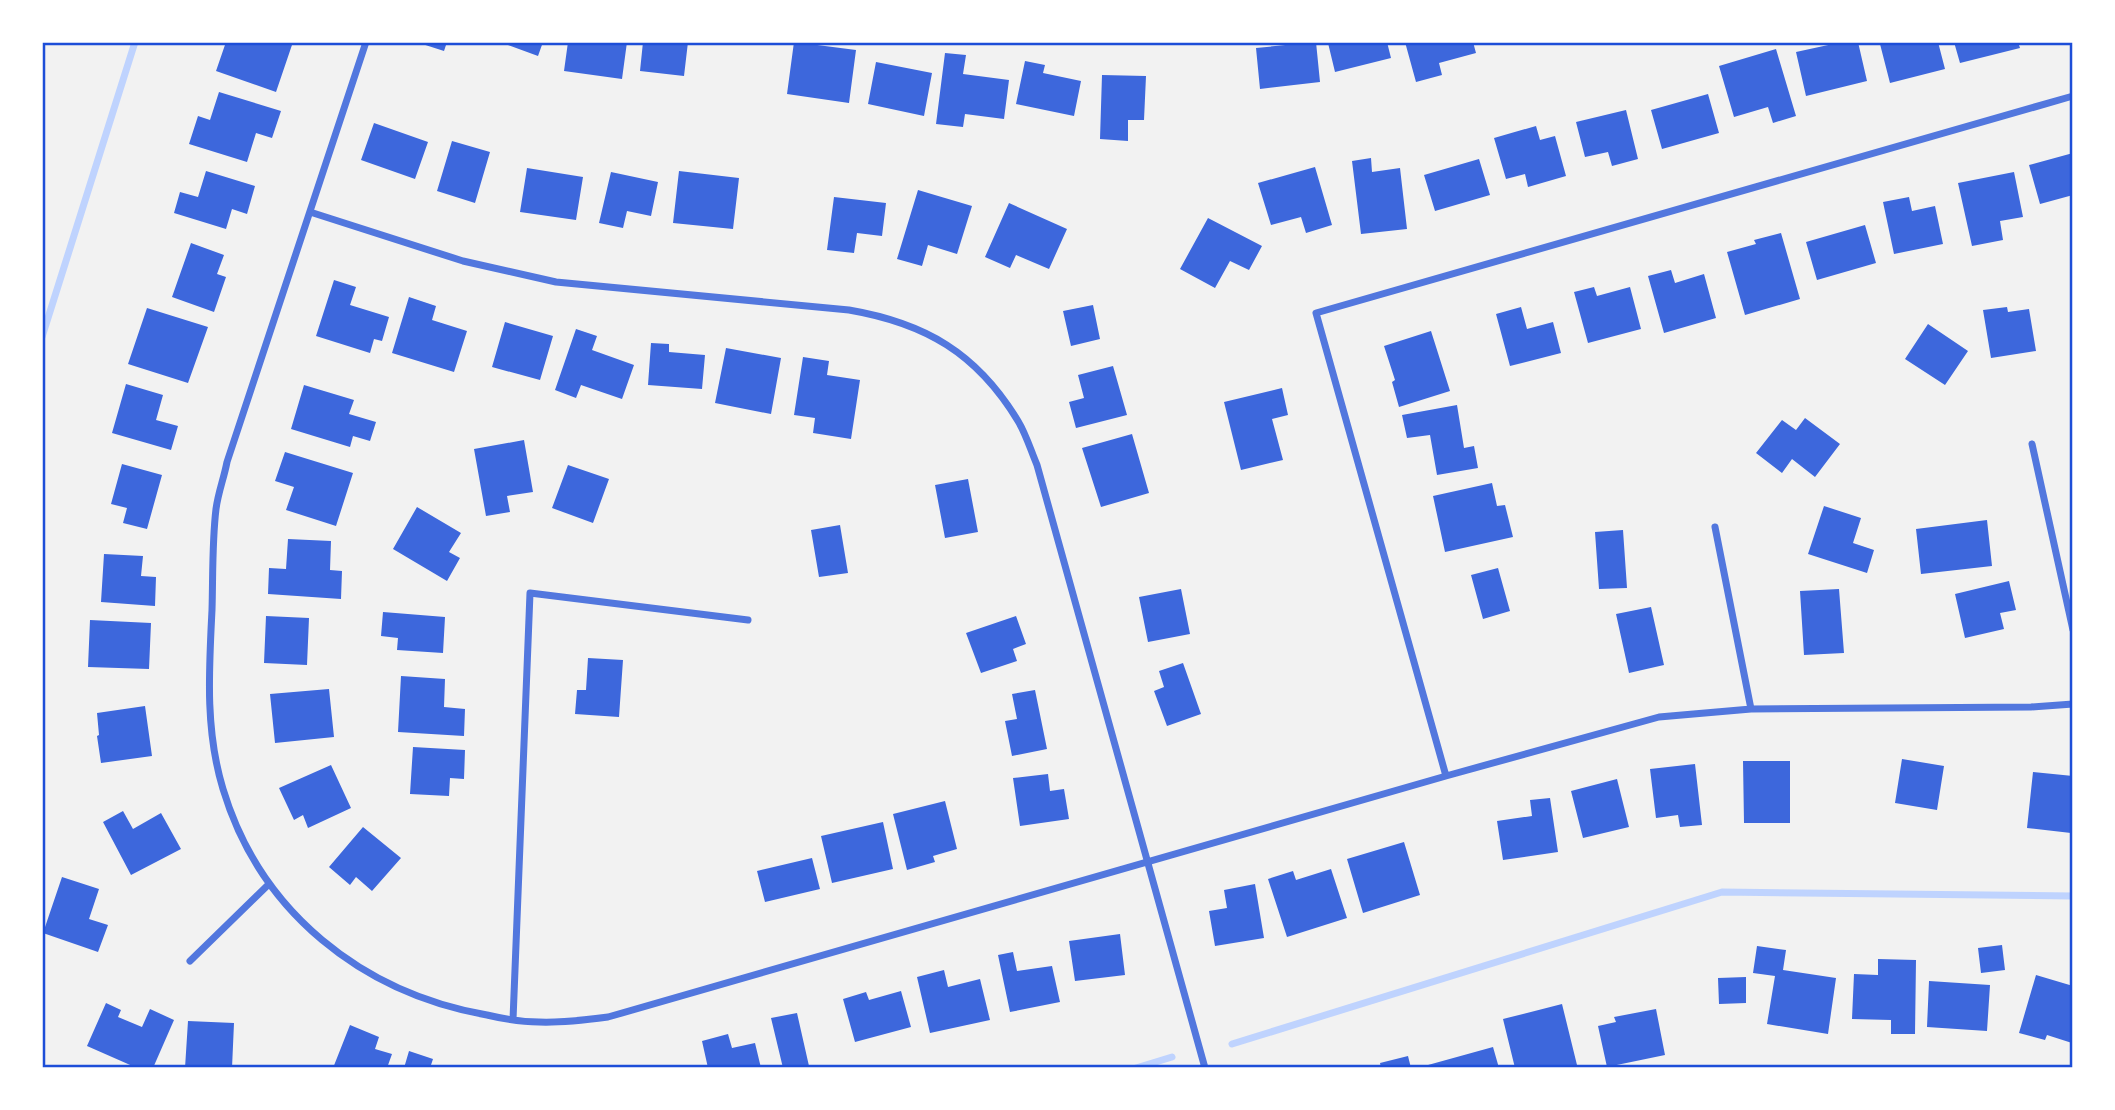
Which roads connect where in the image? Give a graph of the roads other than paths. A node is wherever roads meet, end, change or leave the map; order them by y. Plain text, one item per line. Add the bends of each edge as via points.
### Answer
1 (366, 42) edge
2 (2073, 96) edge
3 (310, 212) junction
4 (2032, 444) dead end
5 (1715, 527) dead end
6 (748, 620) dead end
7 (2073, 630) edge
8 (2073, 704) edge
9 (1751, 709) junction
10 (1447, 776) junction
11 (1149, 861) junction
12 (269, 884) junction
13 (190, 961) dead end
14 (513, 1020) junction
15 (1205, 1068) edge

1 - 3 street
2 - 10 street via 1316,313
3 - 11 street via 463,261 556,282 878,315 922,330 960,354 993,385 1019,423 1037,465
3 - 12 street via 216,508 210,720 223,789 250,854
4 - 7 street
5 - 9 street
6 - 14 street via 530,593
8 - 9 street
9 - 10 street via 1659,717
10 - 11 street
11 - 14 street via 608,1017
11 - 15 street
12 - 13 street
12 - 14 street via 307,928 363,971 427,1001

